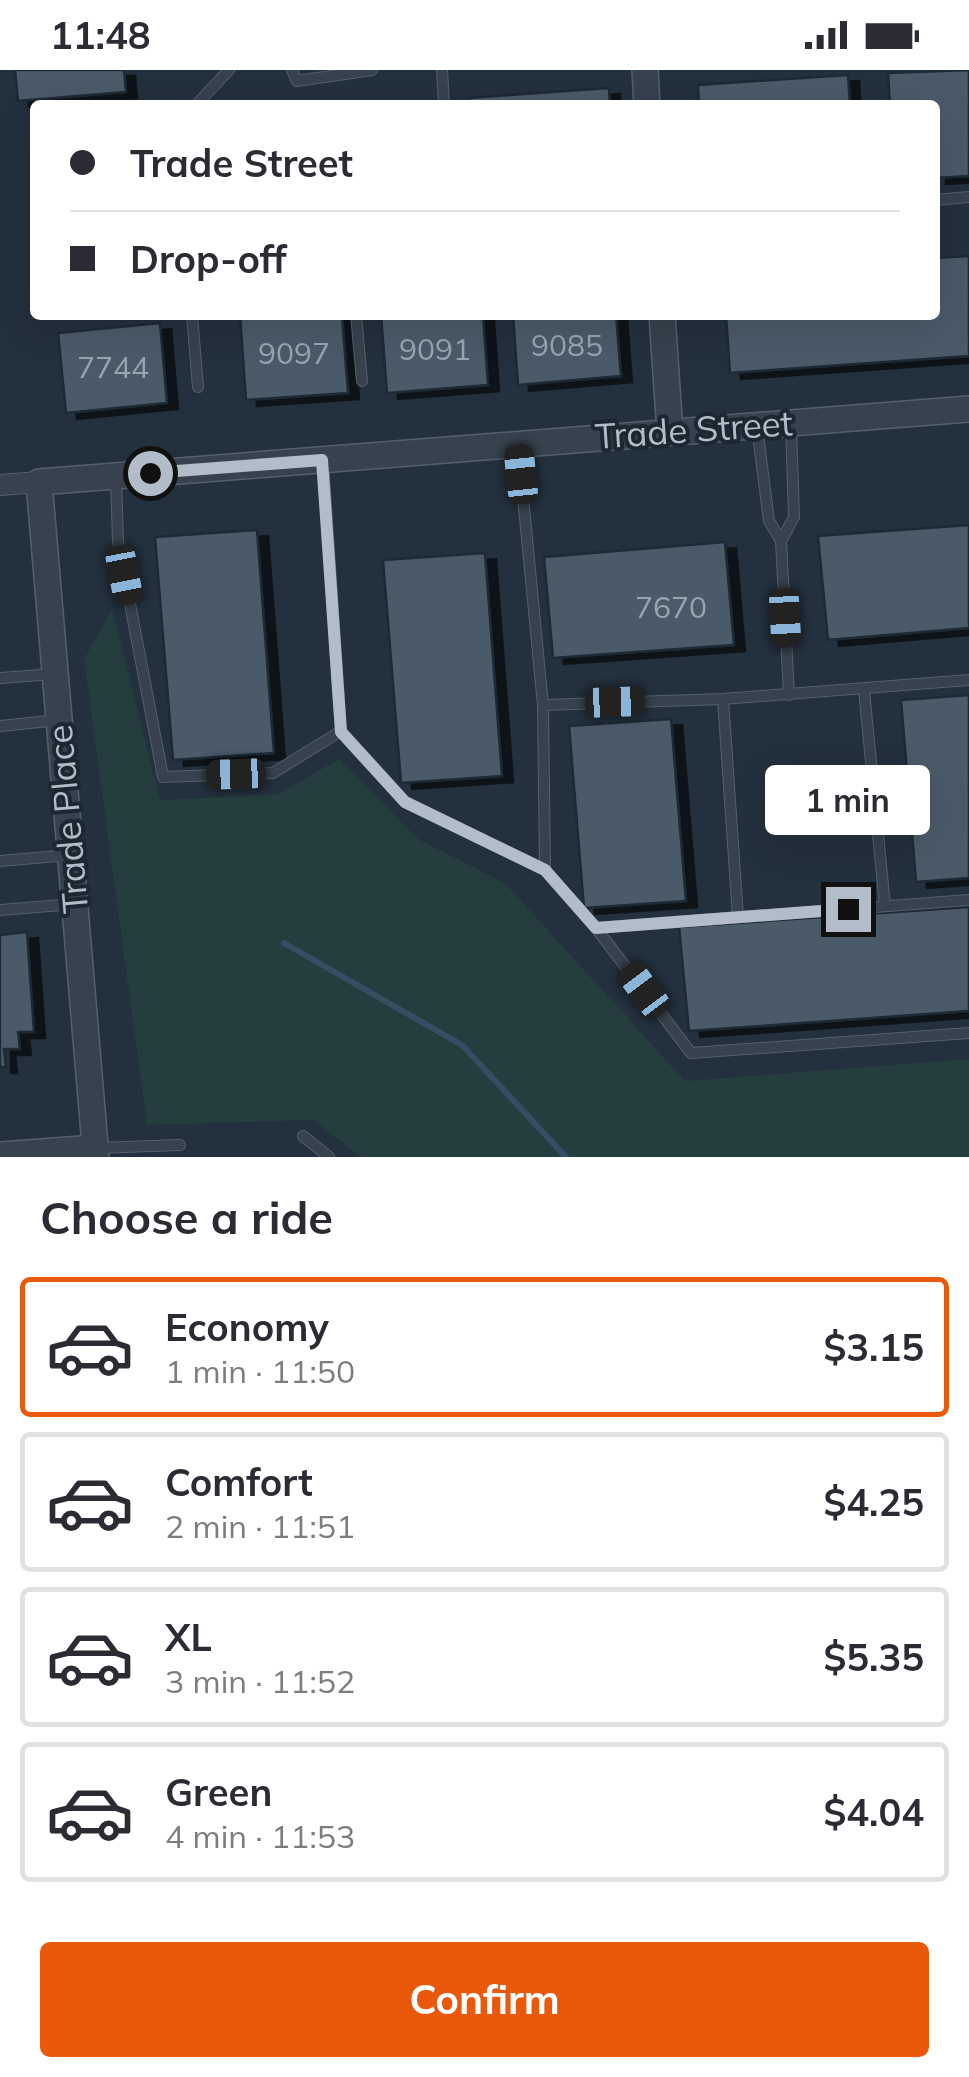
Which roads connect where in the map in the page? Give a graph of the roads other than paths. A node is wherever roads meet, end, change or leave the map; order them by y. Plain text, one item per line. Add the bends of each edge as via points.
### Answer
1 (229, 70) edge
2 (292, 70) edge
3 (372, 70) edge
4 (442, 70) edge
5 (645, 70) edge
6 (201, 100) edge
7 (444, 100) edge
8 (648, 100) edge
9 (969, 198) edge
10 (940, 200) edge
11 (192, 320) edge
12 (356, 320) edge
13 (662, 320) edge
14 (362, 380) dead end
15 (198, 388) dead end
16 (969, 409) edge
17 (790, 423) junction
18 (756, 426) junction
19 (670, 432) junction
20 (518, 444) junction
21 (322, 460) junction
22 (116, 476) junction
23 (39, 482) junction
24 (0, 485) edge
25 (782, 542) junction
26 (56, 674) junction
27 (0, 678) edge
28 (969, 680) edge
29 (864, 690) junction
30 (789, 694) junction
31 (723, 699) junction
32 (543, 705) junction
33 (59, 720) junction
34 (0, 726) edge
35 (341, 732) junction
36 (70, 854) junction
37 (0, 861) edge
38 (545, 870) junction
39 (969, 900) edge
40 (75, 904) junction
41 (885, 906) junction
42 (0, 910) edge
43 (738, 918) junction
44 (596, 928) junction
45 (969, 1033) edge
46 (303, 1136) dead end
47 (180, 1144) dead end
48 (95, 1153) edge
49 (0, 1155) edge
50 (329, 1157) edge

1 - 6 lane
2 - 3 lane via 298,81
4 - 7 lane
5 - 8 street
9 - 10 lane
11 - 15 lane
12 - 14 lane
13 - 19 street
16 - 17 street, Trade Street
17 - 18 street, Trade Street
17 - 25 lane via 794,517
18 - 19 street, Trade Street
18 - 25 lane via 769,521
19 - 20 street, Trade Street
20 - 21 street, Trade Street
20 - 32 lane
21 - 22 street, Trade Street
21 - 35 lane
22 - 23 street, Trade Street
22 - 35 lane via 118,541 163,777 273,773
23 - 24 street, Trade Street
23 - 26 street, Trade Place
25 - 30 lane
26 - 27 lane
26 - 33 street, Trade Place
28 - 29 lane
29 - 30 lane
29 - 41 lane
30 - 31 lane
31 - 32 lane
31 - 43 lane
32 - 38 lane
33 - 34 lane
33 - 36 street, Trade Place
35 - 38 lane via 405,802
36 - 37 lane
36 - 40 street, Trade Place
38 - 44 lane
39 - 41 lane
40 - 42 lane
40 - 48 street, Trade Place
41 - 43 lane
43 - 44 lane
44 - 45 lane via 691,1052
46 - 50 lane
47 - 48 lane
48 - 49 street

